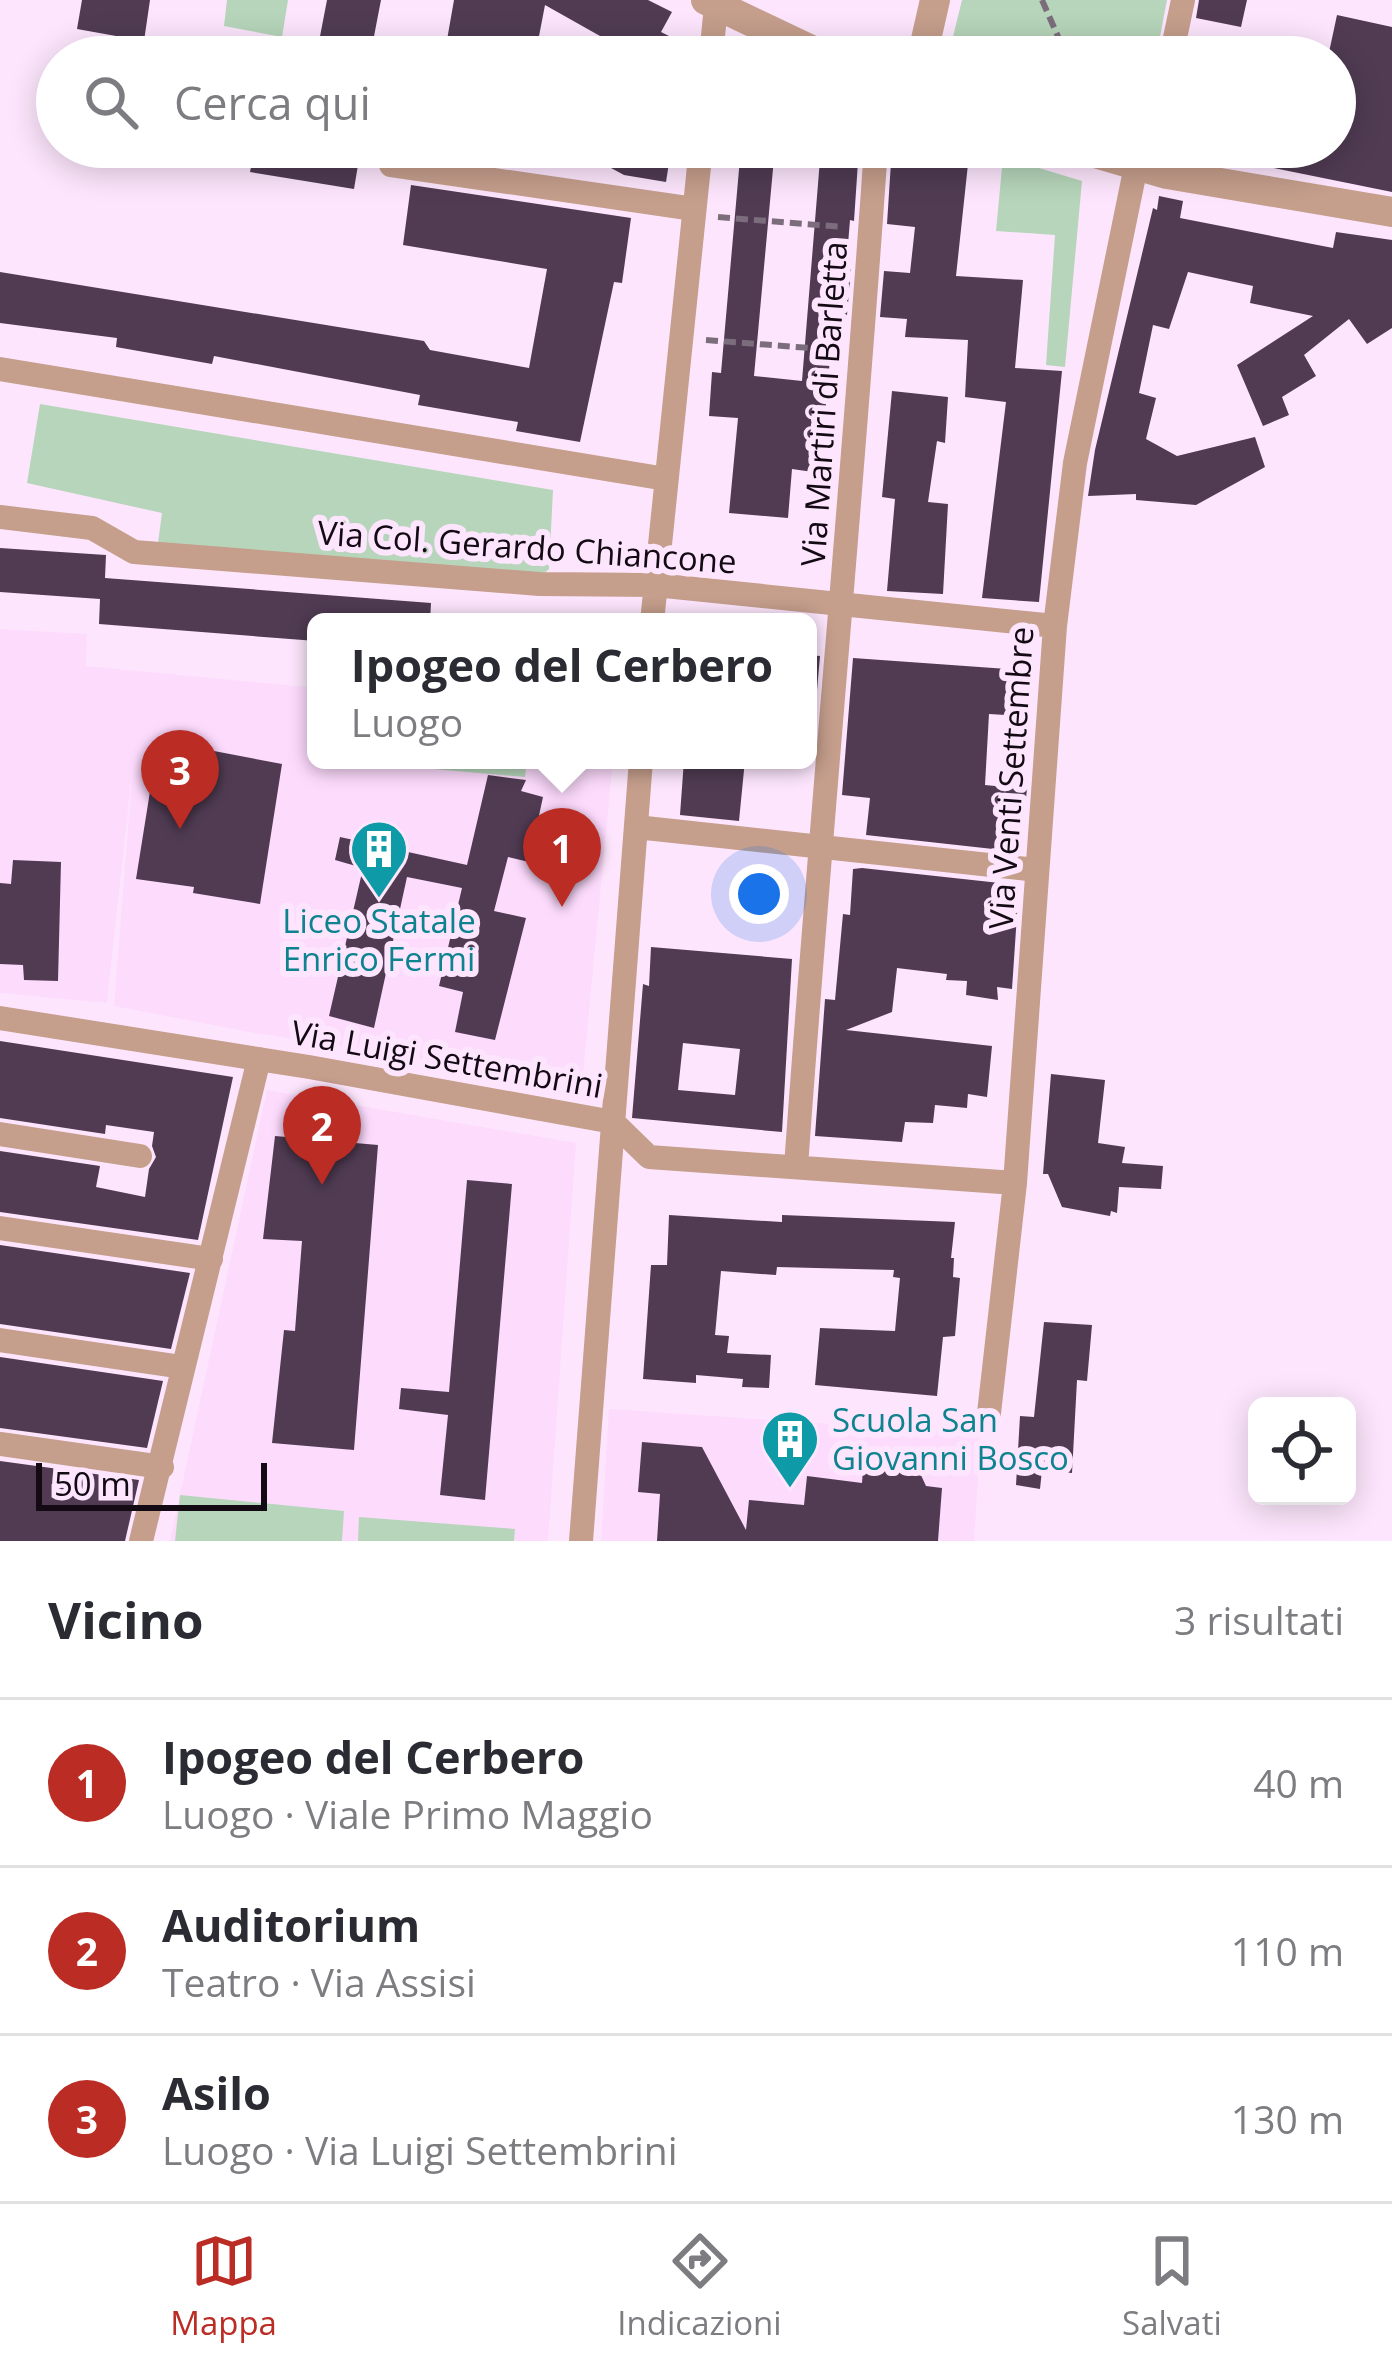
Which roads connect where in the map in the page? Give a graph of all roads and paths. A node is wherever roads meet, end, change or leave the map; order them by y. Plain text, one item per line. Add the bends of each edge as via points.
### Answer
1 (935, 0) edge
2 (1042, 0) edge
3 (1183, 0) edge
4 (711, 3) edge
5 (711, 36) edge
6 (781, 36) edge
7 (927, 36) edge
8 (1058, 36) edge
9 (1175, 36) edge
10 (405, 168) edge
11 (699, 168) edge
12 (874, 168) edge
13 (1138, 168) edge
14 (1158, 168) edge
15 (694, 212) junction
16 (1392, 212) edge
17 (870, 230) junction
18 (680, 337) junction
19 (864, 353) junction
20 (0, 369) edge
21 (666, 479) junction
22 (0, 517) edge
23 (655, 584) junction
24 (842, 604) junction
25 (653, 613) edge
26 (1055, 626) junction
27 (640, 769) edge
28 (636, 827) junction
29 (819, 847) junction
30 (1036, 869) junction
31 (0, 1018) edge
32 (259, 1059) junction
33 (614, 1122) junction
34 (0, 1134) edge
35 (140, 1156) dead end
36 (796, 1167) junction
37 (1015, 1183) junction
38 (0, 1228) edge
39 (211, 1258) junction
40 (0, 1340) edge
41 (182, 1366) junction
42 (988, 1422) dead end
43 (0, 1444) edge
44 (162, 1466) junction
45 (141, 1541) edge
46 (581, 1541) edge

1 - 7 street
2 - 8 path
3 - 9 street
4 - 5 street
4 - 6 street
10 - 15 street
11 - 15 street
12 - 17 street, Via Martiri di Barletta
13 - 26 street, Via Venti Settembre via 1075,463
14 - 16 street
15 - 17 path
15 - 18 street
17 - 19 street, Via Martiri di Barletta
18 - 19 path
18 - 21 street
19 - 24 street, Via Martiri di Barletta
20 - 21 street
21 - 23 street
22 - 23 street, Via Col. Gerardo Chiancone via 92,528 134,552 539,584
23 - 24 street, Via Col. Gerardo Chiancone
23 - 25 street
24 - 26 street, Via Col. Gerardo Chiancone
24 - 29 street, Via Martiri di Barletta
26 - 30 street, Via Venti Settembre
27 - 28 street
28 - 29 street
28 - 33 street
29 - 30 street
29 - 36 street, Via Martiri di Barletta
30 - 37 street, Via Venti Settembre
31 - 32 street, Via Luigi Settembrini
32 - 33 street, Via Luigi Settembrini
32 - 39 street
33 - 36 street, Via Luigi Settembrini via 649,1157
33 - 46 street
34 - 35 street
36 - 37 street, Via Luigi Settembrini
37 - 42 street, Via Venti Settembre
38 - 39 street
39 - 41 street
40 - 41 street
41 - 44 street
43 - 44 street
44 - 45 street

